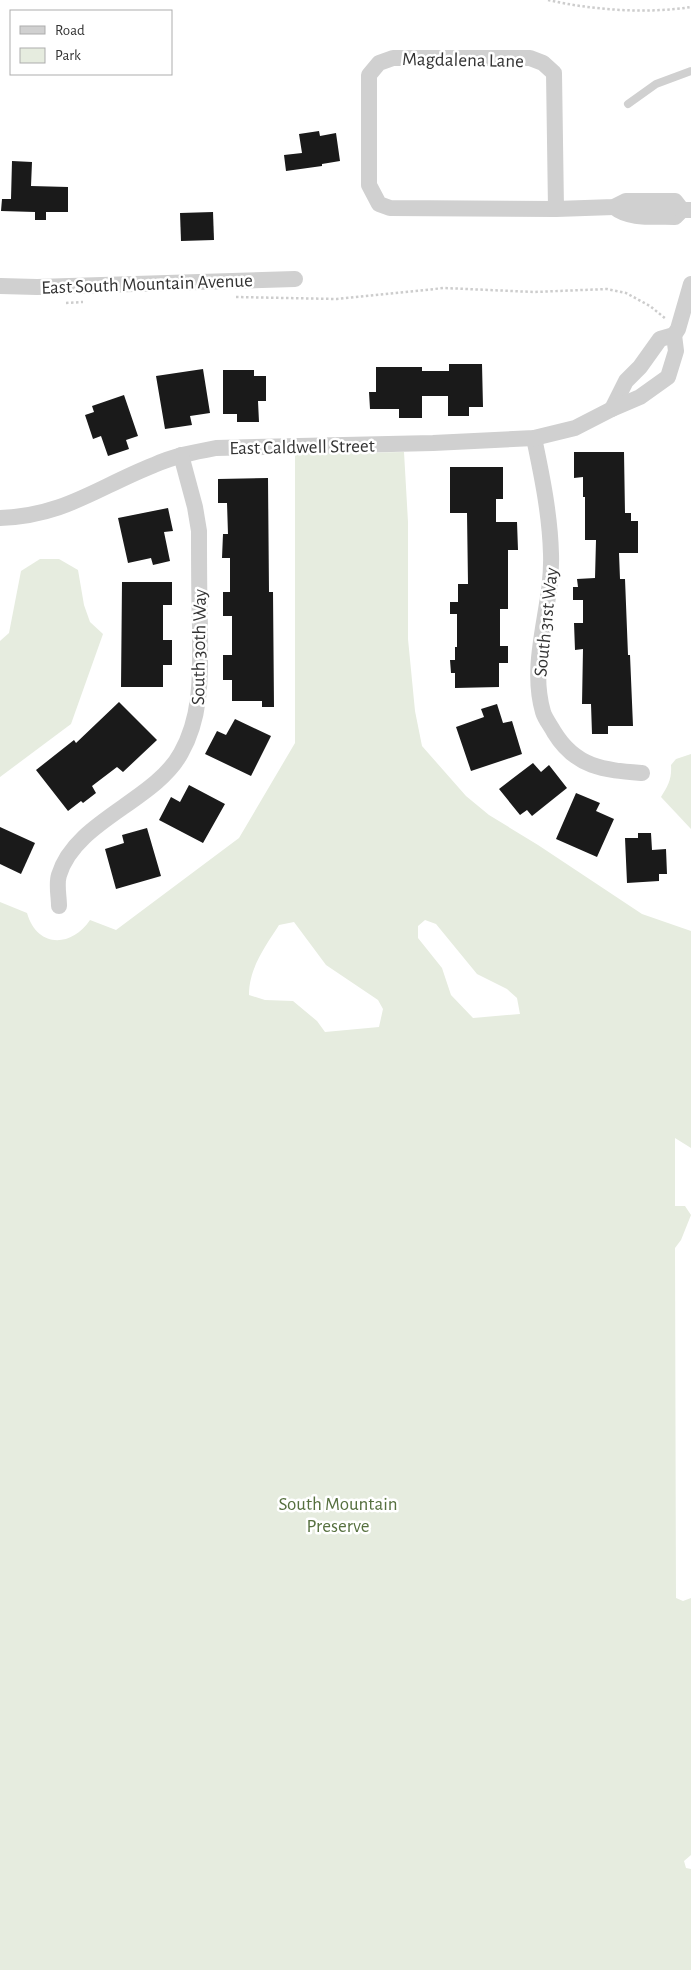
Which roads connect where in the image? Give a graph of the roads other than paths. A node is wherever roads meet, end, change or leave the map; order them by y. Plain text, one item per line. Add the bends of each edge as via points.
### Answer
1 (691, 71) edge
2 (628, 104) dead end
3 (556, 209) junction
4 (687, 210) edge
5 (295, 279) dead end
6 (691, 284) edge
7 (0, 286) edge
8 (676, 332) junction
9 (640, 367) junction
10 (656, 386) junction
11 (612, 409) junction
12 (534, 438) junction
13 (181, 455) junction
14 (0, 518) edge
15 (642, 773) dead end
16 (59, 906) dead end

1 - 2 lane via 656,84
3 - 3 street, Magdalena Lane via 390,208 379,204 369,185 369,74 380,62 393,58 530,58 543,62 554,73
3 - 4 street, Magdalena Lane via 614,207 626,201 641,208 675,201
5 - 7 street, East South Mountain Avenue
6 - 8 street, East Caldwell Street
8 - 9 street via 660,339
8 - 10 street, East Caldwell Street via 676,350 668,376
9 - 10 street
9 - 11 street via 626,382
10 - 11 street, East Caldwell Street
11 - 12 street, East Caldwell Street via 575,428
12 - 13 street, East Caldwell Street via 216,448
12 - 15 street, South 31st Way via 548,511 551,556 539,653 538,683 544,714 568,752 583,762 608,771
13 - 14 street, East Caldwell Street via 152,465 77,502 44,513
13 - 16 street, South 30th Way via 199,532 200,690 196,718 181,754 161,777 67,855 58,877

